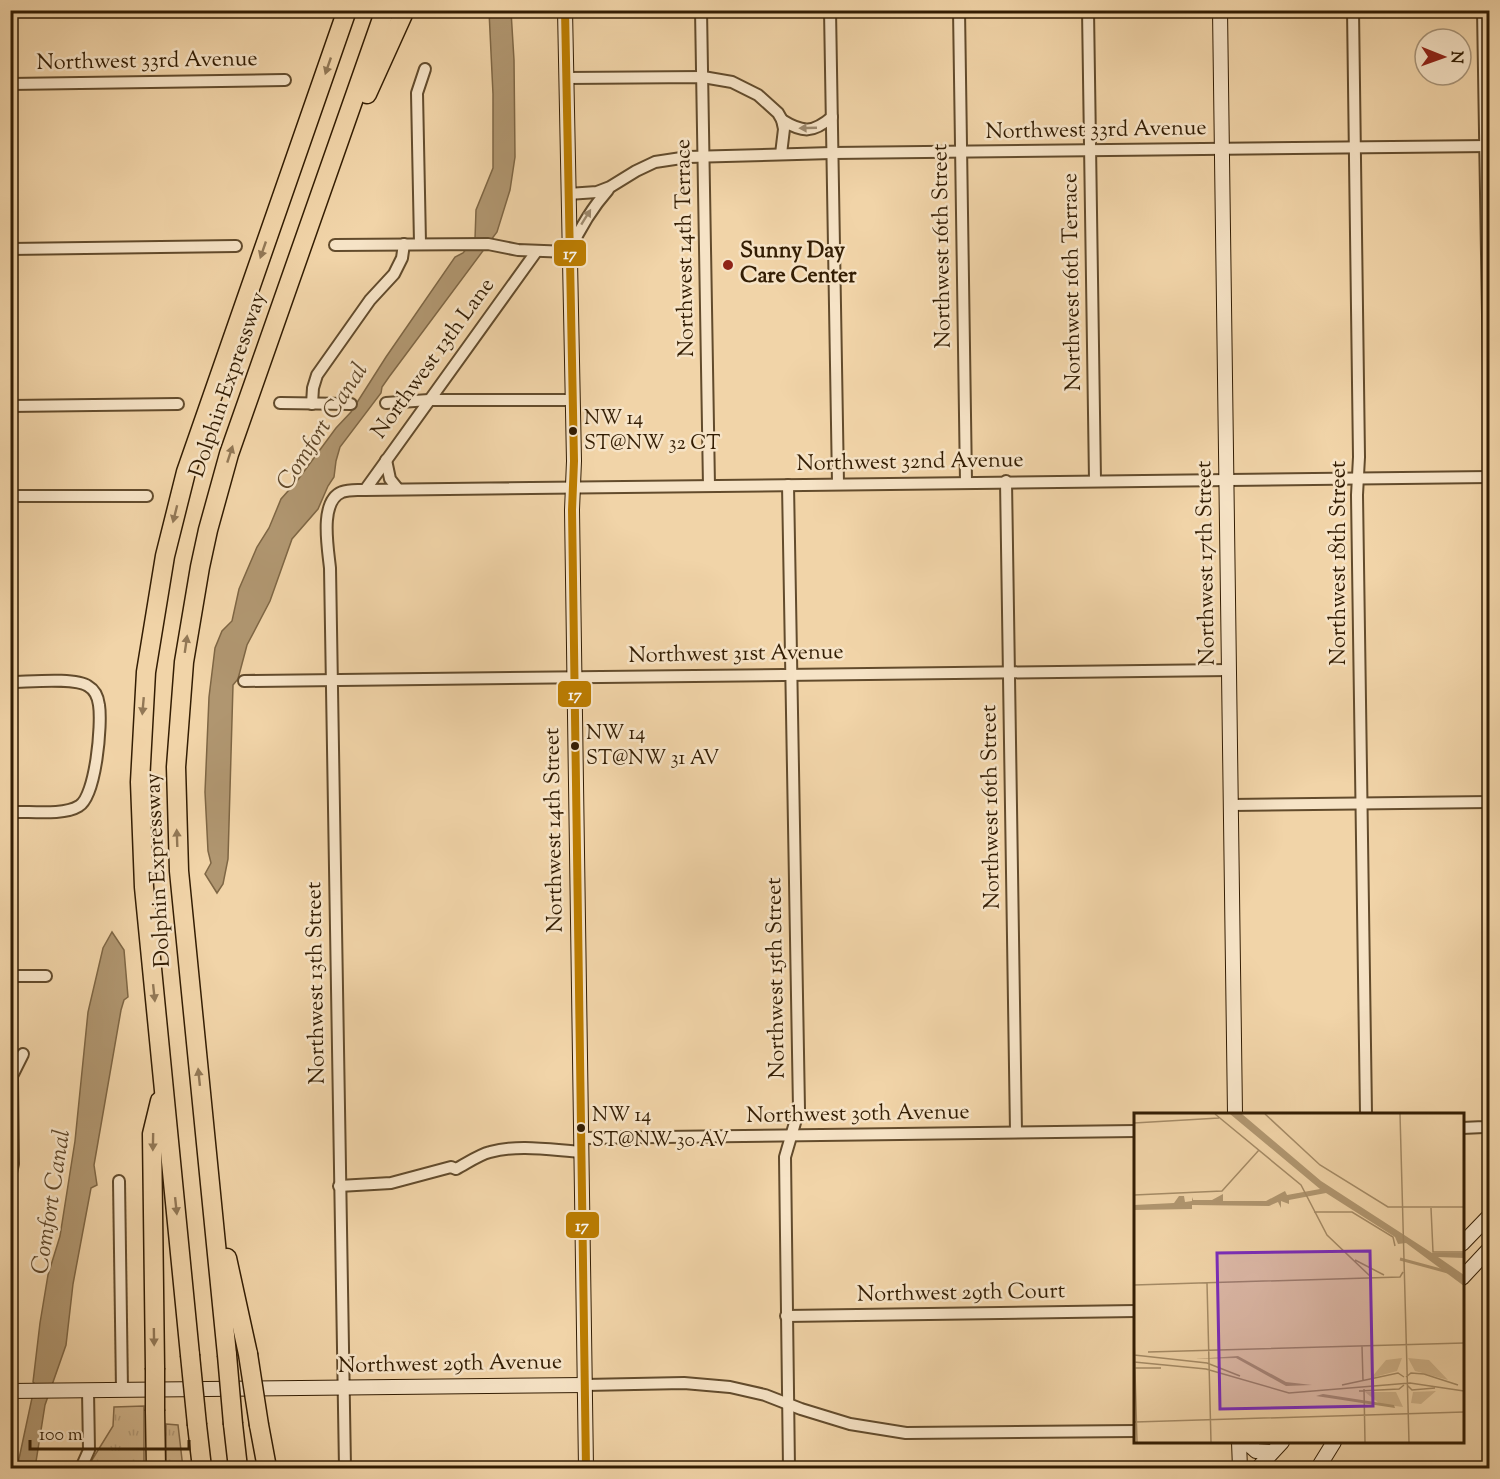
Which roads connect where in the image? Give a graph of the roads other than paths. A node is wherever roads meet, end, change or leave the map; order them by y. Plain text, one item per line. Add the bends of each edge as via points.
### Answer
1 (347, 10) edge
2 (385, 10) edge
3 (405, 10) edge
4 (565, 10) edge
5 (701, 10) edge
6 (830, 10) edge
7 (959, 10) edge
8 (1088, 10) edge
9 (1220, 10) edge
10 (1353, 10) edge
11 (1484, 10) edge
12 (425, 69) dead end
13 (703, 77) junction
14 (566, 78) junction
15 (285, 80) dead end
16 (10, 84) edge
17 (832, 117) junction
18 (782, 120) junction
19 (1355, 147) junction
20 (1487, 147) edge
21 (1222, 150) junction
22 (1090, 151) junction
23 (961, 152) junction
24 (832, 153) junction
25 (782, 154) junction
26 (704, 156) junction
27 (610, 187) junction
28 (568, 194) junction
29 (318, 200) junction
30 (420, 243) junction
31 (335, 244) dead end
32 (404, 244) junction
33 (236, 246) dead end
34 (10, 249) edge
35 (536, 252) junction
36 (569, 252) junction
37 (429, 400) junction
38 (572, 400) junction
39 (280, 403) dead end
40 (386, 403) dead end
41 (178, 404) dead end
42 (312, 404) junction
43 (351, 404) dead end
44 (10, 406) edge
45 (1490, 436) edge
46 (386, 460) junction
47 (1490, 475) edge
48 (1358, 478) junction
49 (1227, 479) junction
50 (1095, 480) junction
51 (966, 482) junction
52 (1006, 482) junction
53 (838, 483) junction
54 (788, 485) junction
55 (709, 486) junction
56 (573, 488) junction
57 (398, 489) junction
58 (366, 490) junction
59 (10, 496) edge
60 (147, 496) dead end
61 (333, 498) joint
62 (1490, 564) edge
63 (1229, 670) junction
64 (1010, 671) junction
65 (792, 675) junction
66 (574, 676) junction
67 (332, 679) junction
68 (244, 681) dead end
69 (10, 682) edge
70 (1490, 802) edge
71 (1361, 803) junction
72 (1231, 805) junction
73 (10, 812) edge
74 (10, 976) edge
75 (46, 976) dead end
76 (23, 1054) dead end
77 (164, 1085) junction
78 (1235, 1113) edge
79 (1366, 1113) edge
80 (1490, 1125) edge
81 (1464, 1128) edge
82 (1134, 1131) edge
83 (1016, 1132) junction
84 (791, 1136) junction
85 (581, 1145) junction
86 (10, 1177) edge
87 (209, 1178) junction
88 (119, 1181) dead end
89 (339, 1186) junction
90 (1490, 1215) edge
91 (1464, 1242) edge
92 (1490, 1248) edge
93 (1464, 1276) edge
94 (1134, 1311) edge
95 (786, 1316) junction
96 (585, 1385) junction
97 (343, 1388) junction
98 (122, 1390) junction
99 (10, 1391) edge
100 (88, 1391) junction
101 (788, 1404) junction
102 (1134, 1431) edge
103 (1239, 1443) edge
104 (1247, 1443) edge
105 (1281, 1443) edge
106 (1333, 1443) edge
107 (1271, 1452) junction
108 (81, 1468) edge
109 (156, 1468) edge
110 (202, 1468) edge
111 (238, 1468) edge
112 (267, 1468) edge
113 (345, 1468) edge
114 (586, 1468) edge
115 (789, 1468) edge
116 (1240, 1468) edge
117 (1258, 1468) edge
118 (1318, 1468) edge

1 -> 77 highway, Dolphin Expressway via 186,472 157,596 142,715 140,812
2 - 29 highway, Dolphin Expressway
3 - 29 highway
4 - 14 street, Northwest 14th Street
5 - 13 street, Northwest 14th Terrace
6 - 17 street
7 - 23 street, Northwest 16th Street
8 - 22 street, Northwest 16th Terrace
9 - 21 street, Northwest 17th Street
10 - 19 street, Northwest 18th Street
11 - 20 street
12 - 30 street via 417,93
13 - 14 street
13 - 18 street via 732,82 749,90 774,108
13 - 26 street, Northwest 14th Terrace
14 - 28 street, Northwest 14th Street
15 - 16 street, Northwest 33rd Avenue
17 -> 18 street via 816,129 806,130
17 - 24 street
18 - 25 street
19 - 20 street, Northwest 33rd Avenue
19 - 21 street, Northwest 33rd Avenue
19 - 48 street, Northwest 18th Street
20 - 45 street
21 - 22 street, Northwest 33rd Avenue
21 - 49 street, Northwest 17th Street
22 - 23 street, Northwest 33rd Avenue
22 - 50 street, Northwest 16th Terrace
23 - 24 street, Northwest 33rd Avenue
23 - 51 street, Northwest 16th Street
24 - 25 street, Northwest 33rd Avenue
24 - 53 street
25 - 26 street, Northwest 33rd Avenue
26 - 27 street, Northwest 33rd Avenue via 655,162
26 - 55 street, Northwest 14th Terrace
27 - 28 street
36 -> 27 street via 590,211
28 - 36 street, Northwest 14th Street
87 -> 29 highway, Dolphin Expressway via 177,841 176,767 184,662 218,491
30 - 32 street
30 - 35 street via 488,244
31 - 32 street
32 - 42 street via 394,274 370,300 317,375
33 - 34 street
35 - 36 street
35 - 37 street, Northwest 13th Lane
36 - 38 street, Northwest 14th Street
37 - 38 street
37 - 40 street
37 - 46 street, Northwest 13th Lane
38 - 56 street, Northwest 14th Street
39 - 42 street
41 - 44 street
42 - 43 street
46 - 57 street via 388,474
46 - 58 street, Northwest 13th Lane
47 - 48 street, Northwest 32nd Avenue
47 - 62 street
48 - 49 street, Northwest 32nd Avenue
48 - 71 street, Northwest 18th Street
49 - 50 street, Northwest 32nd Avenue
49 - 63 street, Northwest 17th Street
50 - 52 street, Northwest 32nd Avenue
51 - 52 street, Northwest 32nd Avenue
51 - 53 street, Northwest 32nd Avenue
52 - 64 street, Northwest 16th Street
53 - 54 street, Northwest 32nd Avenue
54 - 55 street, Northwest 32nd Avenue
54 - 65 street, Northwest 15th Street
55 - 56 street, Northwest 32nd Avenue
56 - 57 street, Northwest 32nd Avenue
56 - 66 street, Northwest 14th Street
57 - 58 street, Northwest 32nd Avenue
58 - 61 street, Northwest 32nd Avenue via 344,491
59 - 60 street
61 - 67 street, Northwest 13th Street via 327,524
63 - 64 street, Northwest 31st Avenue
63 - 72 street, Northwest 17th Street
64 - 65 street, Northwest 31st Avenue
64 - 83 street, Northwest 16th Street
65 - 66 street, Northwest 31st Avenue
65 - 84 street, Northwest 15th Street via 799,1109
66 - 67 street, Northwest 31st Avenue
66 - 85 street, Northwest 14th Street
67 - 68 street, Northwest 31st Avenue
67 - 89 street, Northwest 13th Street
69 - 73 street via 84,684 93,689 99,713 90,791 80,806 61,811
70 - 71 street
71 - 72 street
71 - 79 street, Northwest 18th Street
72 - 78 street, Northwest 17th Street
74 - 75 street
76 - 86 street via 12,1076
77 -> 109 highway, bridge via 152,1134
77 -> 110 highway, Dolphin Expressway, bridge
80 - 81 street
82 - 83 street, Northwest 30th Avenue
83 - 84 street, Northwest 30th Avenue
84 - 85 street, Northwest 30th Avenue
84 - 95 street, Northwest 15th Street via 785,1157
85 - 89 street, Northwest 30th Avenue via 489,1152 456,1169 451,1167 391,1183
85 - 96 street, Northwest 14th Street
87 - 111 highway, Dolphin Expressway, bridge
87 - 112 highway, bridge via 248,1354
88 - 98 street
89 - 97 street, Northwest 13th Street
90 - 91 street
92 - 93 street
94 - 95 street, Northwest 29th Court
95 - 101 street, Northwest 15th Street
96 - 97 street, Northwest 29th Avenue
96 - 101 street, Northwest 29th Avenue via 719,1386 759,1393
96 - 114 street, Northwest 14th Street
97 - 98 street, Northwest 29th Avenue
97 - 113 street, Northwest 13th Street
98 - 100 street, Northwest 29th Avenue
99 - 100 street, Northwest 29th Avenue
100 - 108 street via 89,1450
101 - 102 street, Northwest 29th Avenue via 850,1424 906,1433
101 - 115 street, Northwest 15th Street
103 - 116 street
104 - 107 street via 1256,1451
105 - 107 street
106 - 118 street
107 - 117 street

